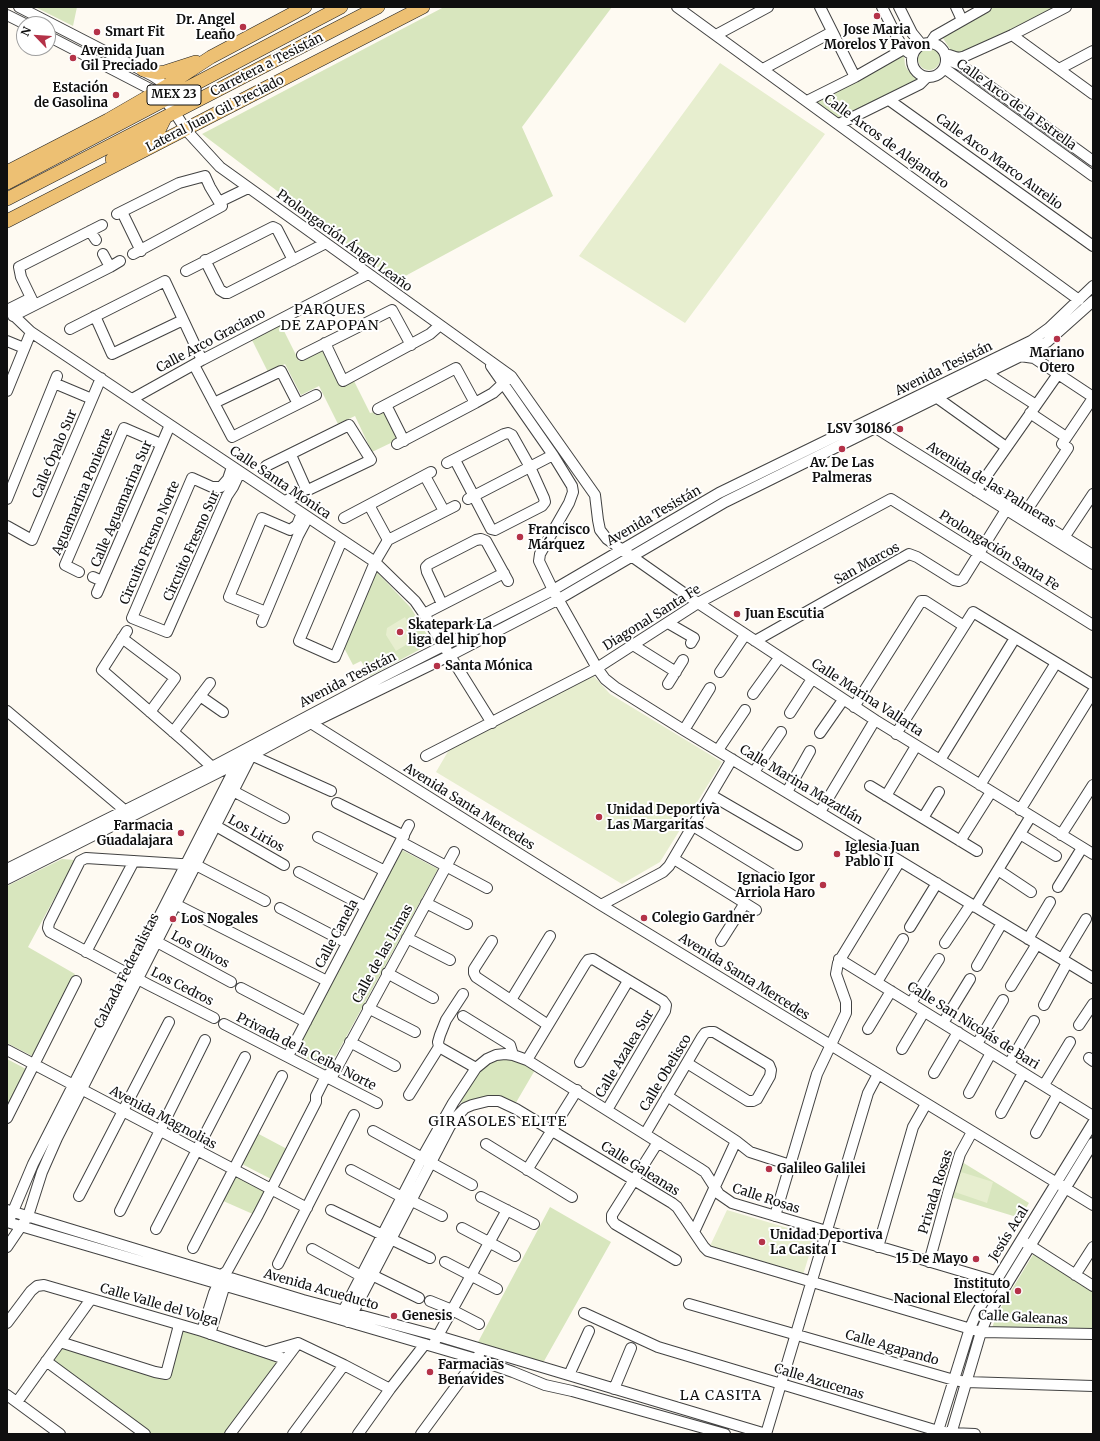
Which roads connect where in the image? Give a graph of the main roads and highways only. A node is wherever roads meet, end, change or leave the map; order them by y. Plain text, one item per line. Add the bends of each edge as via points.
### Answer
1 (305, 7) edge
2 (341, 7) edge
3 (378, 7) edge
4 (413, 7) edge
5 (423, 7) edge
6 (359, 40) junction
7 (209, 59) junction
8 (143, 70) road end
9 (164, 94) junction
10 (174, 113) junction
11 (7, 172) edge
12 (7, 183) edge
13 (61, 194) junction
14 (7, 199) edge
15 (7, 221) edge

1 - 7 main road
2 - 9 main road, Carretera a Tesistán / MEX 23
3 - 10 main road, Carretera a Tesistán / MEX 23
4 - 6 main road via 369,30
5 - 6 main road, Lateral Juan Gil Preciado
6 - 13 main road, Lateral Juan Gil Preciado via 189,131
7 - 8 main road via 165,72
7 - 9 main road
9 - 11 main road
9 - 12 main road, Carretera a Tesistán / MEX 23
10 - 13 main road via 158,132 84,175
10 - 14 main road, Carretera a Tesistán / MEX 23
13 - 15 main road, Lateral Juan Gil Preciado

